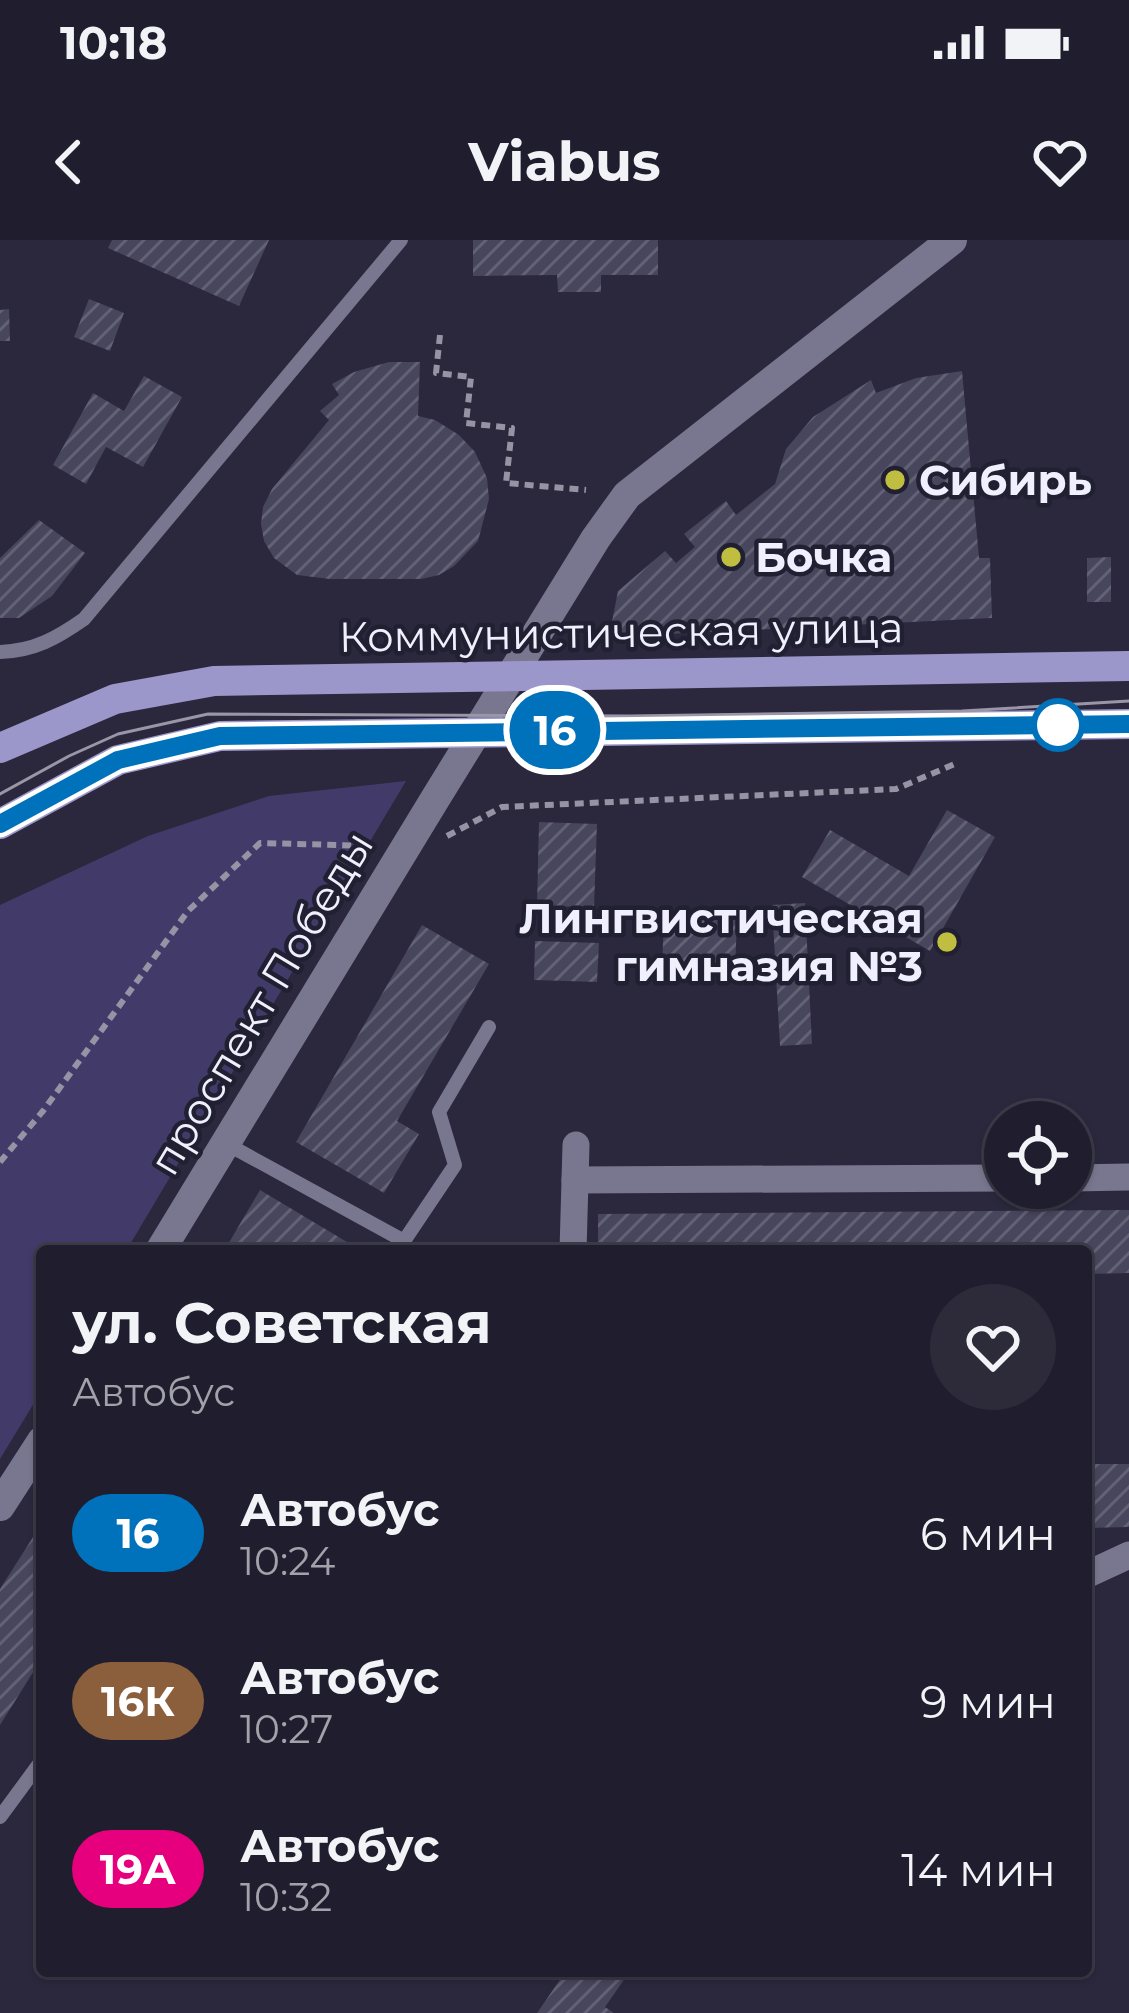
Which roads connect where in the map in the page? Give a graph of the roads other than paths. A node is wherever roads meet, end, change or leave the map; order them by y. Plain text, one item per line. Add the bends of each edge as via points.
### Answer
1 (401, 240) edge
2 (952, 240) edge
3 (0, 652) edge
4 (1129, 666) edge
5 (1129, 724) edge
6 (0, 748) edge
7 (0, 824) edge
8 (489, 1027) dead end
9 (225, 1143) junction
10 (576, 1144) dead end
11 (984, 1178) edge
12 (1092, 1178) edge
13 (1129, 1178) edge
14 (575, 1180) junction
15 (164, 1245) edge
16 (573, 1245) edge
17 (36, 1450) edge
18 (0, 1506) edge
19 (1129, 1555) edge
20 (1092, 1573) edge
21 (36, 1768) edge
22 (0, 1817) edge

1 - 3 lane via 84,619 24,651
2 - 9 street, проспект Победы via 627,494
4 - 6 main road, Коммунистическая улица via 214,681 115,699
5 - 7 main road via 220,736 118,760
8 - 9 lane via 439,1112 455,1165 404,1241
9 - 15 street, проспект Победы
10 - 14 street
11 - 14 street
12 - 13 street
14 - 16 street
17 - 18 street
19 - 20 street
21 - 22 lane

